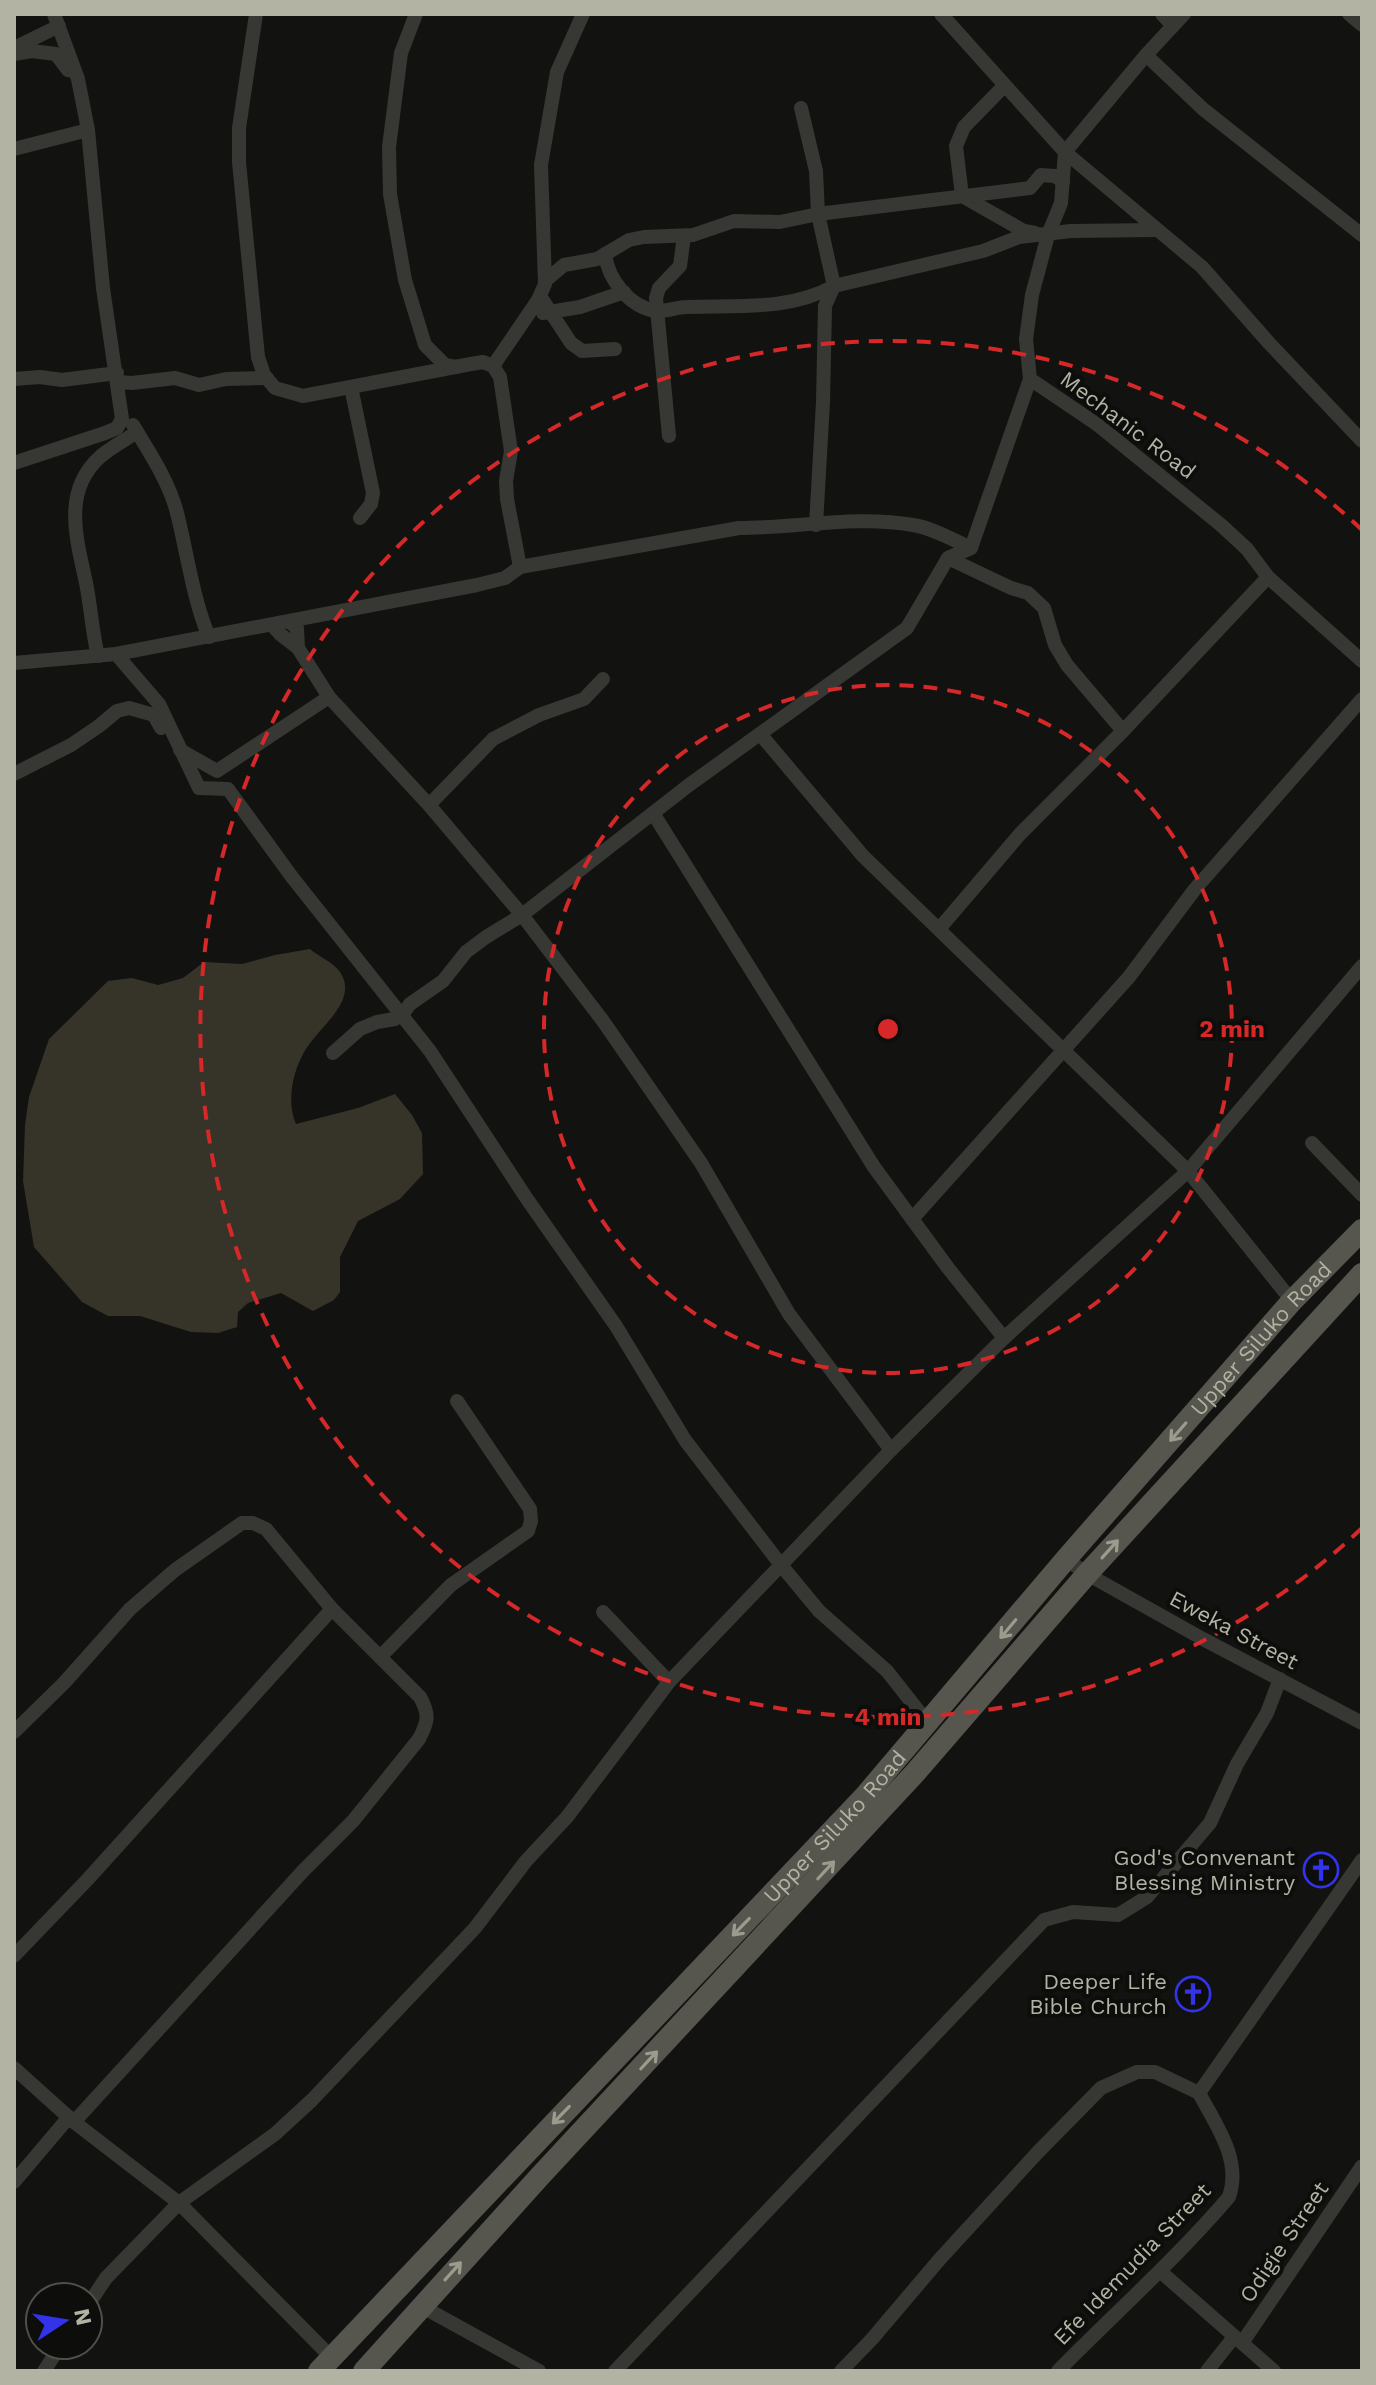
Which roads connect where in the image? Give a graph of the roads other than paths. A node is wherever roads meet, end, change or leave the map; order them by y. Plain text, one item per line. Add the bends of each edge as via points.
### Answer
1 (256, 14) edge
2 (416, 14) edge
3 (583, 14) edge
4 (941, 14) edge
5 (1162, 14) edge
6 (1184, 14) edge
7 (1349, 14) edge
8 (56, 20) edge
9 (1362, 25) edge
10 (1173, 26) junction
11 (14, 48) edge
12 (14, 54) edge
13 (1146, 55) junction
14 (75, 71) junction
15 (1004, 86) junction
16 (801, 108) dead end
17 (88, 130) junction
18 (14, 149) edge
19 (1065, 152) junction
20 (1063, 182) junction
21 (962, 196) junction
22 (818, 214) junction
23 (1156, 230) junction
24 (1048, 235) junction
25 (1362, 235) edge
26 (684, 236) junction
27 (605, 254) junction
28 (545, 281) junction
29 (834, 286) junction
30 (624, 292) junction
31 (540, 296) junction
32 (655, 311) junction
33 (529, 313) junction
34 (551, 313) junction
35 (615, 349) dead end
36 (493, 366) junction
37 (456, 367) junction
38 (117, 378) junction
39 (267, 378) junction
40 (14, 379) edge
41 (1030, 379) junction
42 (351, 387) junction
43 (122, 406) junction
44 (137, 432) junction
45 (669, 436) dead end
46 (1362, 441) edge
47 (14, 463) edge
48 (360, 518) dead end
49 (816, 525) junction
50 (971, 548) junction
51 (948, 558) junction
52 (520, 567) junction
53 (1268, 577) junction
54 (291, 623) junction
55 (273, 626) junction
56 (209, 637) junction
57 (298, 648) junction
58 (116, 654) junction
59 (98, 656) junction
60 (1362, 661) edge
61 (14, 663) edge
62 (603, 679) dead end
63 (329, 697) junction
64 (1362, 699) edge
65 (1123, 731) junction
66 (761, 735) junction
67 (182, 752) junction
68 (14, 774) edge
69 (429, 805) junction
70 (653, 813) junction
71 (522, 915) junction
72 (939, 929) junction
73 (1362, 966) edge
74 (402, 1015) junction
75 (1064, 1052) junction
76 (333, 1053) dead end
77 (1312, 1143) dead end
78 (1188, 1171) junction
79 (1362, 1195) edge
80 (912, 1219) junction
81 (1362, 1230) edge
82 (1362, 1274) edge
83 (1292, 1301) junction
84 (1004, 1338) junction
85 (457, 1401) dead end
86 (891, 1450) junction
87 (1066, 1559) junction
88 (781, 1565) junction
89 (1087, 1574) junction
90 (332, 1609) junction
91 (603, 1612) dead end
92 (380, 1657) junction
93 (1280, 1679) junction
94 (669, 1682) junction
95 (928, 1723) junction
96 (1362, 1723) edge
97 (14, 1732) edge
98 (1362, 1860) edge
99 (14, 1956) edge
100 (14, 2068) edge
101 (1199, 2093) junction
102 (71, 2120) junction
103 (1362, 2166) edge
104 (14, 2182) edge
105 (179, 2203) junction
106 (1161, 2272) junction
107 (104, 2281) edge
108 (421, 2306) junction
109 (1238, 2340) junction
110 (325, 2364) edge
111 (364, 2371) edge
112 (539, 2371) edge
113 (615, 2371) edge
114 (841, 2371) edge
115 (1058, 2371) edge
116 (1207, 2371) edge
117 (1274, 2371) edge

1 - 39 street via 242,98 239,162 258,357
2 - 37 street via 401,53 389,147 390,194 405,280 425,345 445,365
3 - 28 street via 557,72 541,165
4 - 15 street
5 - 10 street
6 - 10 street
7 - 9 street
8 - 11 street
8 - 14 street
10 - 13 street
12 - 14 street via 56,54
13 - 19 street
13 - 25 street via 1203,109
14 - 17 street
15 - 19 street
15 - 21 street via 964,127 956,146
16 - 22 street via 816,171
17 - 18 street
17 - 38 street
19 - 20 street, Mechanic Road
19 - 23 street
20 - 21 street via 1041,175 1030,188
20 - 24 street, Mechanic Road
21 - 22 street
21 - 24 street via 1024,231
22 - 26 street via 780,222 734,221
22 - 29 street
23 - 24 street
23 - 46 street via 1202,267
24 - 29 street via 1019,237 983,251
24 - 41 street, Mechanic Road via 1026,339
26 - 27 street via 629,240
26 - 32 street via 680,266 659,288
27 - 28 street via 564,265
27 - 30 street via 607,268
28 - 31 street
29 - 32 street via 788,303
29 - 49 street via 825,306
30 - 32 street
30 - 34 street
31 - 33 street
31 - 34 street
32 - 45 street
33 - 34 street
33 - 36 street
34 - 35 street via 582,351
36 - 37 street via 483,362
36 - 52 street via 500,377 510,433 506,481
37 - 42 street
38 - 39 street via 132,383 175,378 199,385
38 - 40 street
38 - 43 street
39 - 42 street via 275,388 303,396
41 - 50 street
41 - 53 street, Mechanic Road via 1098,425 1221,525
42 - 48 street via 373,493
43 - 44 street
43 - 47 street via 117,428
44 - 56 street via 176,509
44 - 59 street via 100,457 84,479 74,512
49 - 50 street via 863,519 917,525
49 - 52 street via 739,528
50 - 51 street
51 - 65 street via 1028,593 1044,608 1067,665
51 - 66 street via 907,628
52 - 54 street via 505,578 477,585
53 - 60 street, Mechanic Road
53 - 65 street
54 - 55 street
54 - 57 street via 297,628
55 - 56 street
55 - 57 street
56 - 58 street
57 - 63 street
58 - 59 street
58 - 67 street via 159,704
59 - 61 street
62 - 69 street via 584,699 493,739
63 - 67 street via 217,771
63 - 69 street
64 - 75 street via 1195,889
65 - 72 street via 1020,834
66 - 70 street
66 - 72 street via 863,856
67 - 68 street via 154,715 129,708
67 - 74 street via 199,788 228,789
69 - 71 street
70 - 71 street
70 - 80 street via 874,1167
71 - 74 street via 466,952 443,981
71 - 86 street via 701,1163 789,1314
72 - 75 street
73 - 78 street
74 - 76 street via 360,1029
74 - 88 street via 616,1326 685,1440
75 - 78 street
75 - 80 street
77 - 79 street
78 - 83 street
78 - 84 street
80 - 84 street
81 - 83 main road, Upper Siluko Road
89 -> 82 main road, Upper Siluko Road
83 -> 87 main road, Upper Siluko Road
84 - 86 street
85 - 92 street via 530,1509 528,1531 451,1585
86 - 88 street
87 - 89 street
87 -> 95 main road, Upper Siluko Road
88 - 94 street
88 - 95 street via 819,1611 887,1671
89 - 93 street, Eweka Street
108 -> 89 main road, Upper Siluko Road via 915,1773
90 - 92 street
90 - 97 street via 266,1529 242,1523 130,1609
90 - 99 street
91 - 94 street
92 - 102 street via 429,1712 419,1739 353,1821
93 - 96 street, Eweka Street
93 - 113 street via 1210,1823 1147,1897 1118,1915 1073,1912 1044,1920
94 - 105 street via 475,1928 312,2100 275,2134
95 -> 110 main road, Upper Siluko Road via 801,1865
98 - 101 street
100 - 102 street
101 - 106 street, Efe Idemudia Street via 1231,2156 1235,2181 1229,2197
101 - 114 street via 1155,2072 1137,2072 1101,2088
102 - 104 street
102 - 105 street
103 - 109 street, Odigie Street
105 - 107 street
105 - 110 street
106 - 109 street
106 - 115 street, Efe Idemudia Street
108 - 111 main road, Upper Siluko Road
108 - 112 street
109 - 116 street, Odigie Street
109 - 117 street

